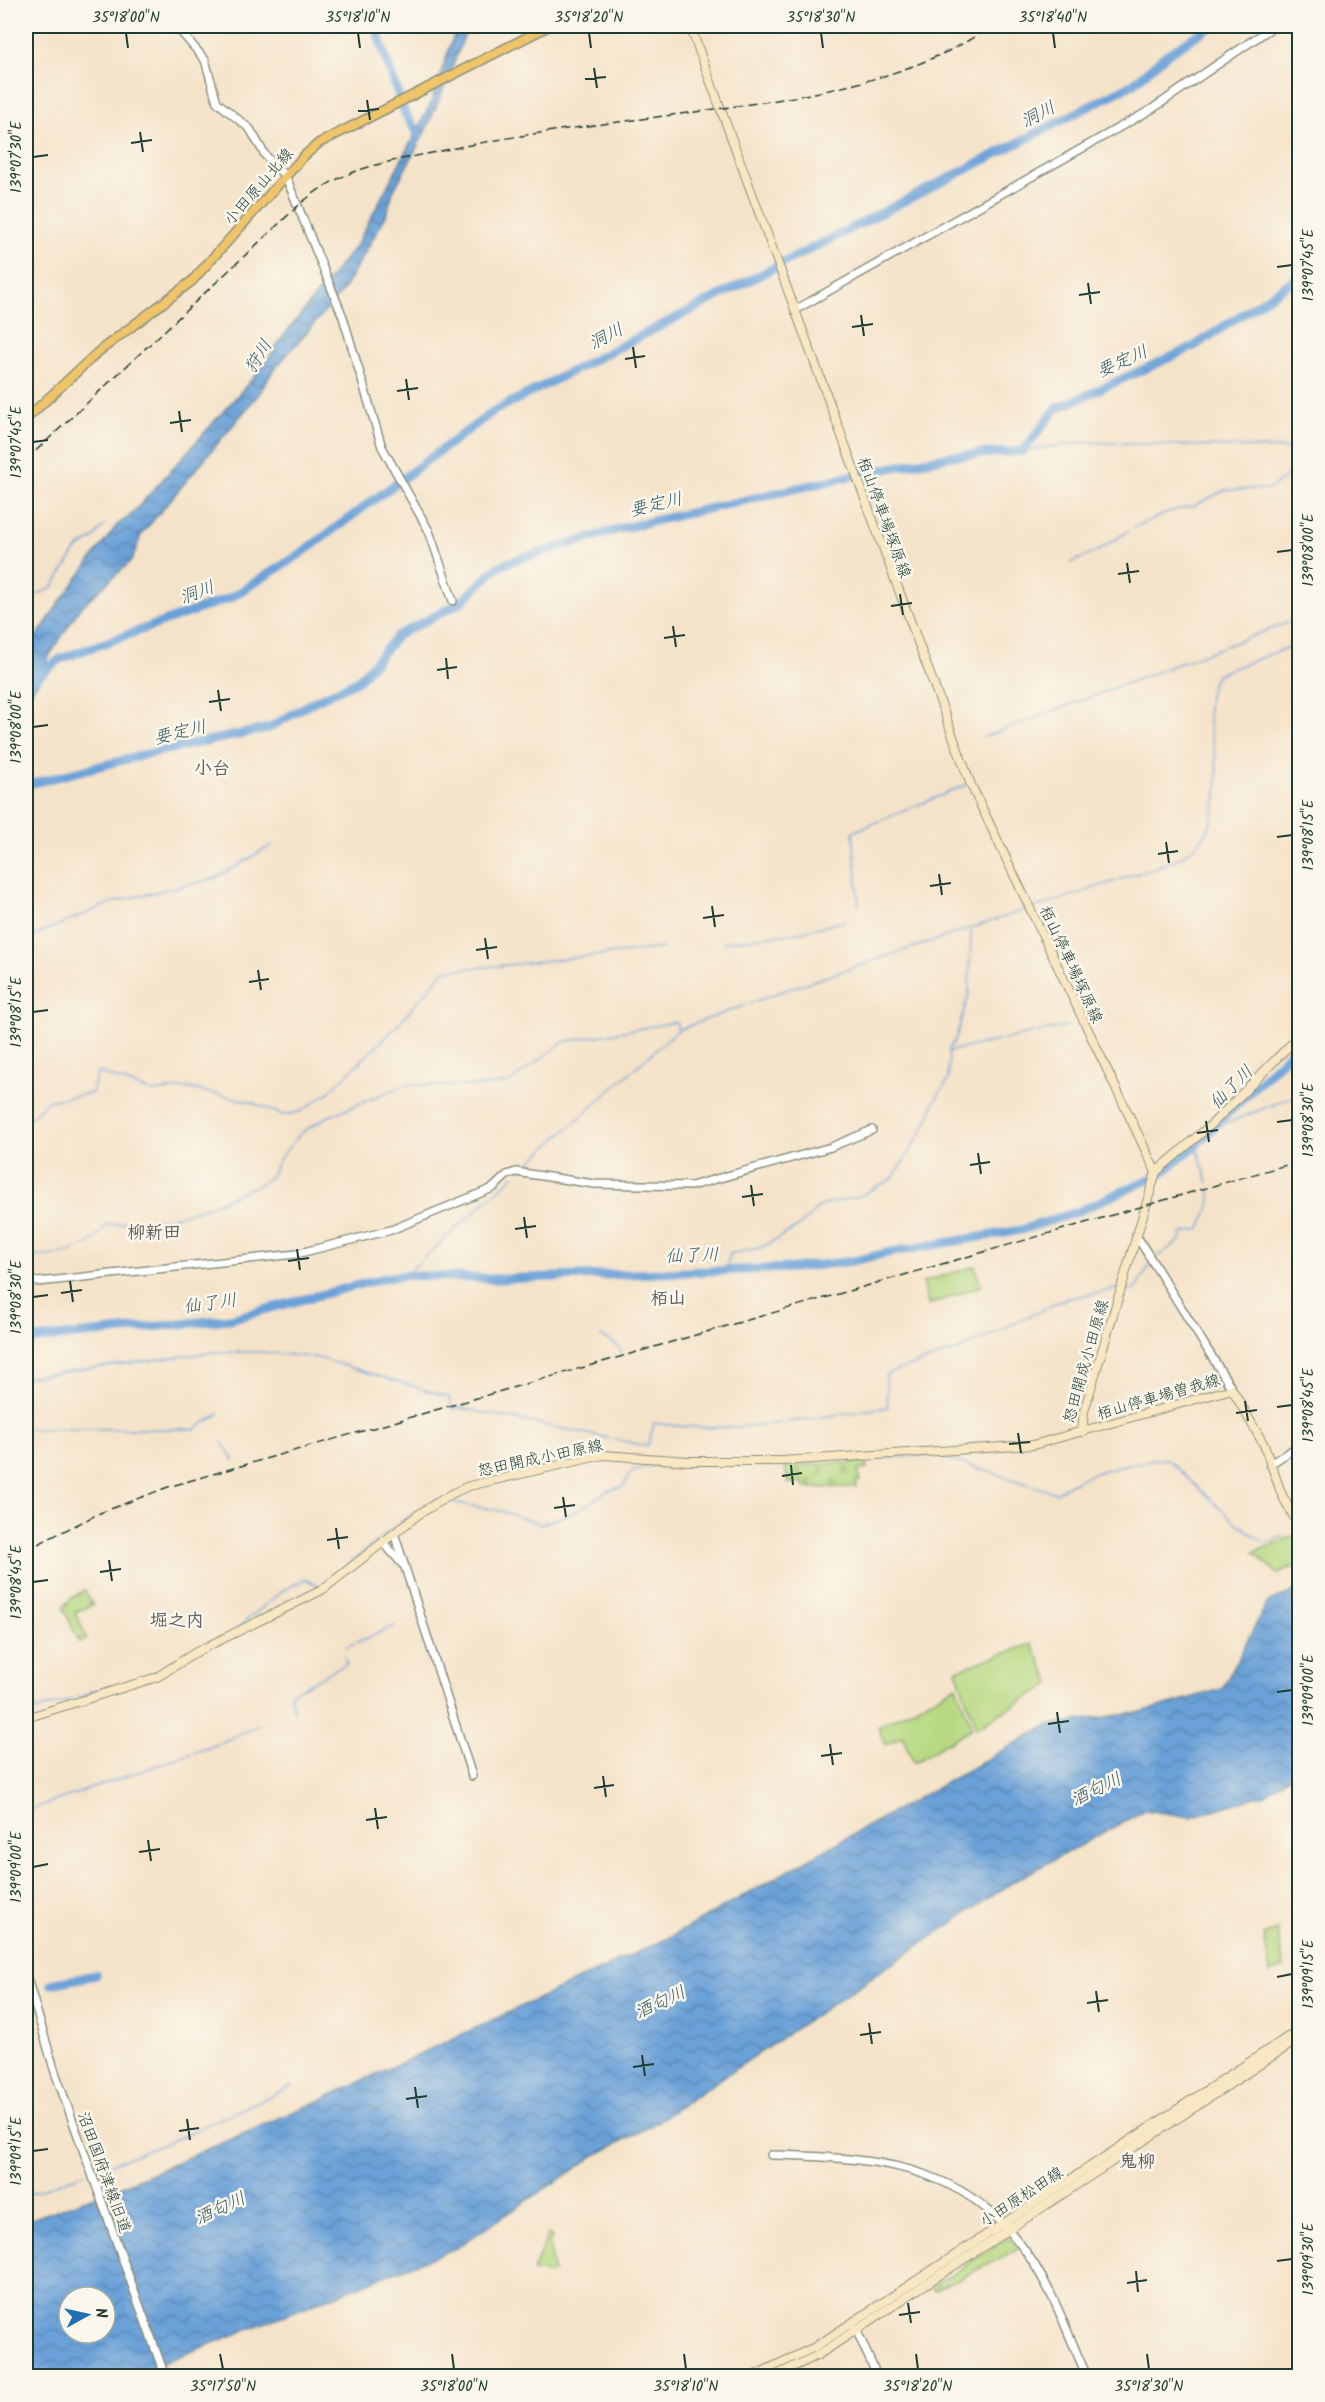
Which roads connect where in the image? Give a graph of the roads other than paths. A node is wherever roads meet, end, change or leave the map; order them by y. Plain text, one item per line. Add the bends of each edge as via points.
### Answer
1 (176, 26) edge
2 (549, 26) edge
3 (690, 26) edge
4 (1274, 26) edge
5 (286, 177) junction
6 (795, 310) junction
7 (26, 419) edge
8 (453, 601) dead end
9 (1299, 1035) edge
10 (872, 1130) dead end
11 (1156, 1173) junction
12 (1136, 1234) junction
13 (26, 1280) edge
14 (1232, 1389) junction
15 (1082, 1432) junction
16 (1299, 1445) edge
17 (1270, 1464) junction
18 (1299, 1528) edge
19 (394, 1533) junction
20 (383, 1542) junction
21 (406, 1568) junction
22 (26, 1718) edge
23 (472, 1776) dead end
24 (26, 1975) edge
25 (1299, 2029) edge
26 (1299, 2038) edge
27 (771, 2155) dead end
28 (1005, 2228) junction
29 (856, 2329) junction
30 (164, 2374) edge
31 (753, 2376) edge
32 (774, 2376) edge
33 (877, 2376) edge
34 (1087, 2376) edge

1 - 5 street via 205,60 217,102 250,129 265,155
2 - 5 main road, 小田原山北線 via 319,144
3 - 6 main road, 栢山停車場塚原線
4 - 6 street via 1152,109
5 - 7 main road, 小田原山北線 via 192,281 98,352
5 - 8 street via 340,310 382,447 429,531
6 - 11 main road, 栢山停車場塚原線 via 971,785
9 - 11 main road via 1213,1123
10 - 13 street via 831,1147 691,1186 594,1184 519,1172 507,1175 493,1188 391,1230 296,1254 38,1282
11 - 12 main road, 怒田開成小田原線
12 - 14 street
12 - 15 main road, 怒田開成小田原線 via 1084,1411
14 - 15 main road, 栢山停車場曽我線
14 - 17 main road, 栢山停車場曽我線 via 1260,1437
15 - 19 main road, 怒田開成小田原線 via 1021,1447 782,1461 689,1461 603,1455 469,1486 441,1500
16 - 17 street
17 - 18 main road, 栢山停車場曽我線
19 - 20 main road, 怒田開成小田原線
19 - 21 street
20 - 21 street
20 - 22 main road, 怒田開成小田原線 via 322,1590 198,1651 157,1677
21 - 23 street
24 - 30 street, 沼田国府津線旧道 via 42,2034
25 - 28 main road, 小田原松田線
26 - 28 main road, 小田原松田線
27 - 28 street via 872,2160 924,2172 971,2197
28 - 29 main road, 小田原松田線
28 - 31 main road, 小田原松田線 via 815,2347
28 - 34 street via 1044,2280
29 - 32 main road, 小田原松田線 via 818,2355
29 - 33 street

